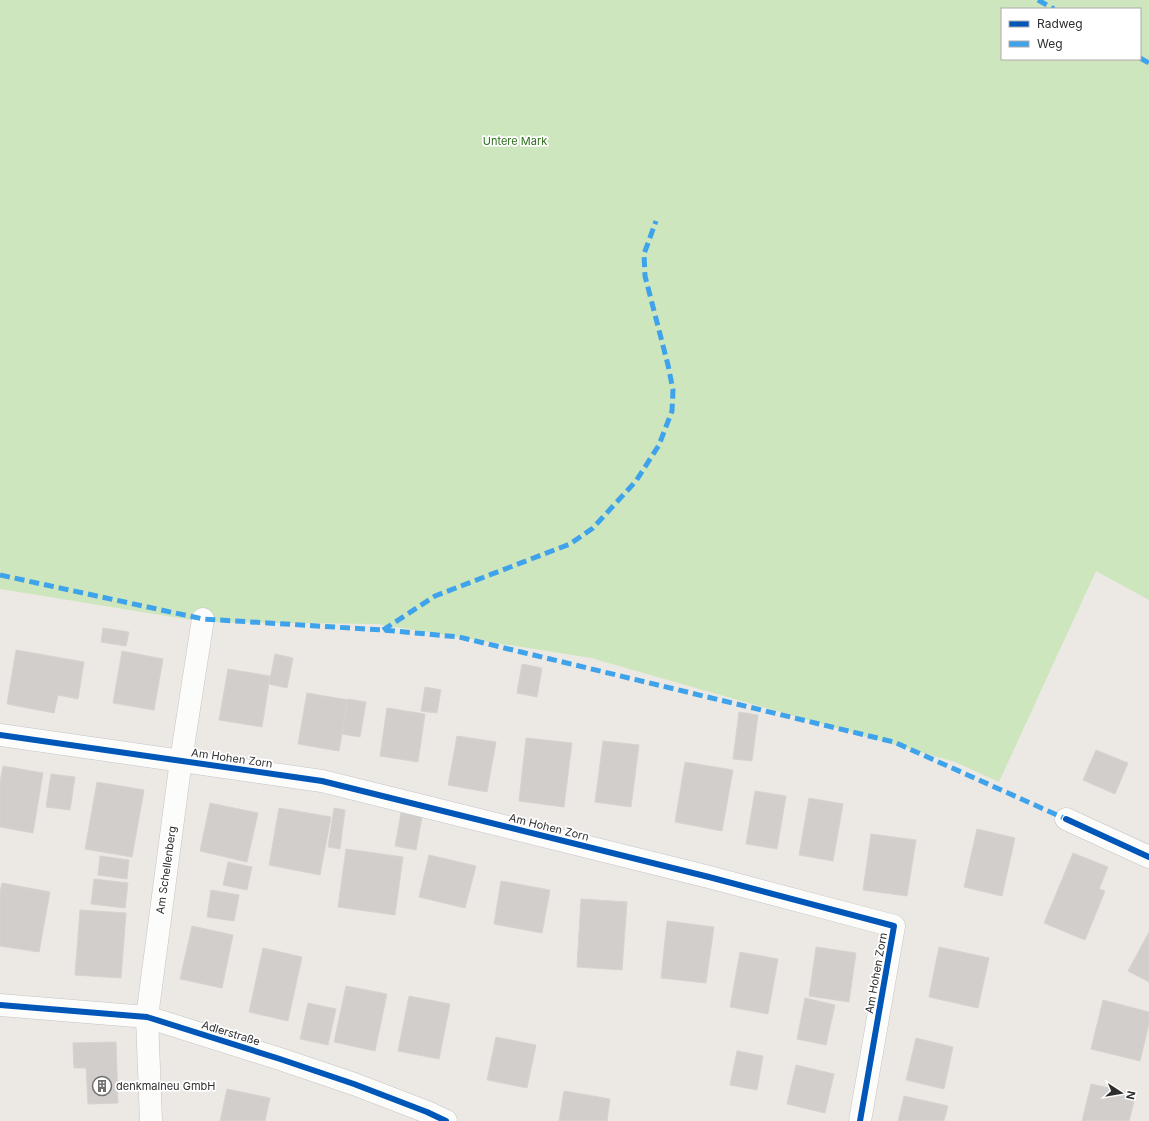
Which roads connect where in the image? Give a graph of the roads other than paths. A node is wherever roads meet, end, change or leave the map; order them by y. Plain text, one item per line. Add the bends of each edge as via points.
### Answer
1 (203, 620) dead end
2 (0, 735) edge
3 (181, 760) junction
4 (1066, 819) dead end
5 (1149, 858) edge
6 (0, 1005) edge
7 (147, 1017) junction
8 (151, 1121) edge
9 (446, 1121) edge
10 (860, 1121) edge

1 - 3 street, Am Schellenberg
2 - 3 street, Am Hohen Zorn
3 - 7 street, Am Schellenberg
3 - 10 street, Am Hohen Zorn via 322,781 701,875 894,926
4 - 5 street
6 - 7 street, Adlerstraße
7 - 8 street, Am Schellenberg
7 - 9 street, Adlerstraße via 354,1084

